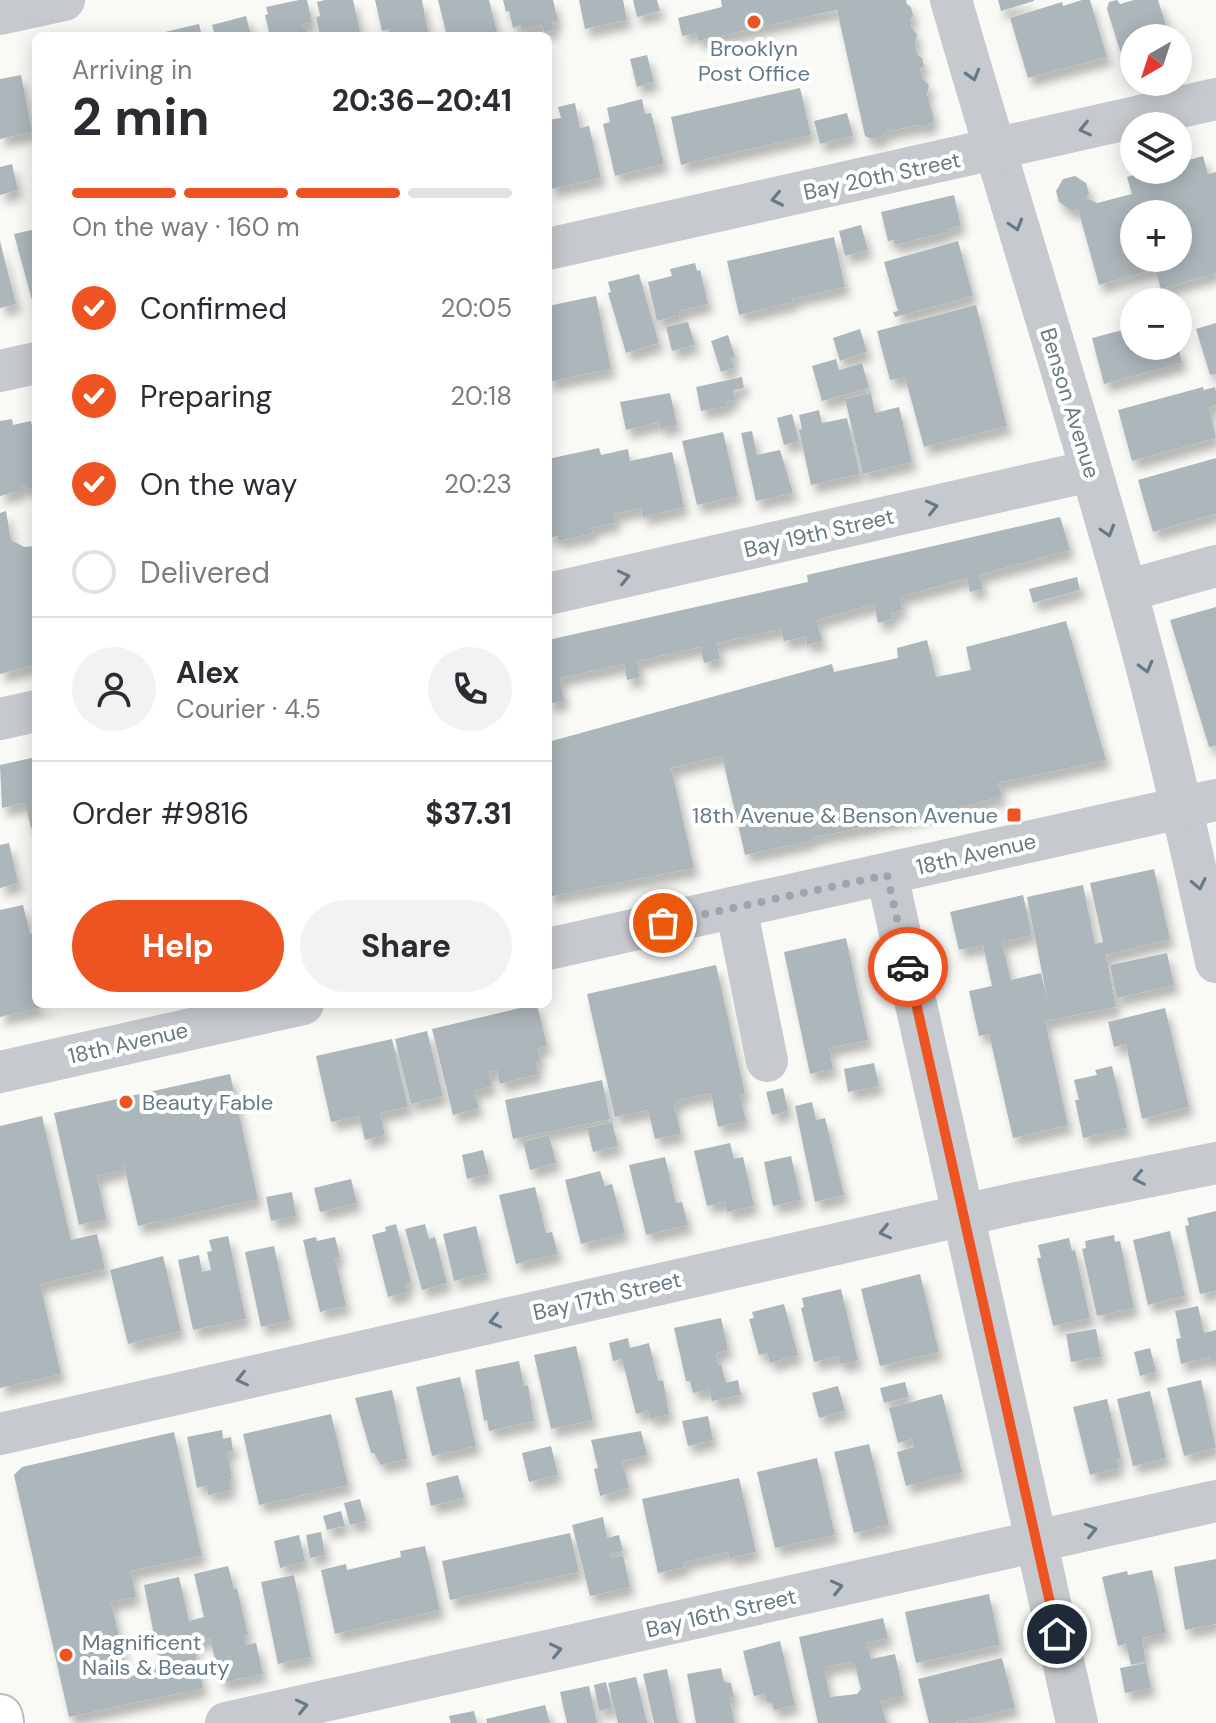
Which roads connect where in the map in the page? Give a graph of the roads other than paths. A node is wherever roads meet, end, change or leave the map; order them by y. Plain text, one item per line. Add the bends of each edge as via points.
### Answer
1 (64, 0) edge
2 (951, 0) edge
3 (0, 14) edge
4 (1216, 99) edge
5 (994, 151) junction
6 (552, 248) edge
7 (32, 364) edge
8 (0, 371) edge
9 (1090, 471) junction
10 (1216, 566) edge
11 (1126, 591) junction
12 (552, 593) edge
13 (32, 712) edge
14 (0, 719) edge
15 (1199, 804) edge
16 (887, 875) junction
17 (736, 907) junction
18 (552, 948) edge
19 (1216, 962) edge
20 (285, 1008) edge
21 (767, 1061) dead end
22 (0, 1072) edge
23 (1216, 1163) edge
24 (963, 1215) junction
25 (0, 1434) edge
26 (1216, 1501) edge
27 (1037, 1543) junction
28 (0, 1717) edge
29 (1, 1723) edge
30 (226, 1723) edge
31 (1077, 1723) edge

1 - 3 street
2 -> 5 street, Benson Avenue
4 -> 5 street, Bay 20th Street
5 -> 6 street, Bay 20th Street
5 -> 9 street, Benson Avenue
7 - 8 street
9 -> 11 street, Benson Avenue
12 -> 9 street, Bay 19th Street
10 - 11 street
11 -> 15 street, Benson Avenue
13 - 14 street
15 - 16 street, 18th Avenue
15 -> 19 street, Benson Avenue
16 - 17 street, 18th Avenue
16 - 24 street
17 - 18 street, 18th Avenue
17 - 21 street
20 - 22 street, 18th Avenue
23 -> 24 street, Bay 17th Street
24 -> 25 street, Bay 17th Street
24 - 27 street
27 -> 26 street, Bay 16th Street
30 -> 27 street, Bay 16th Street
27 - 31 street
28 - 29 main road

